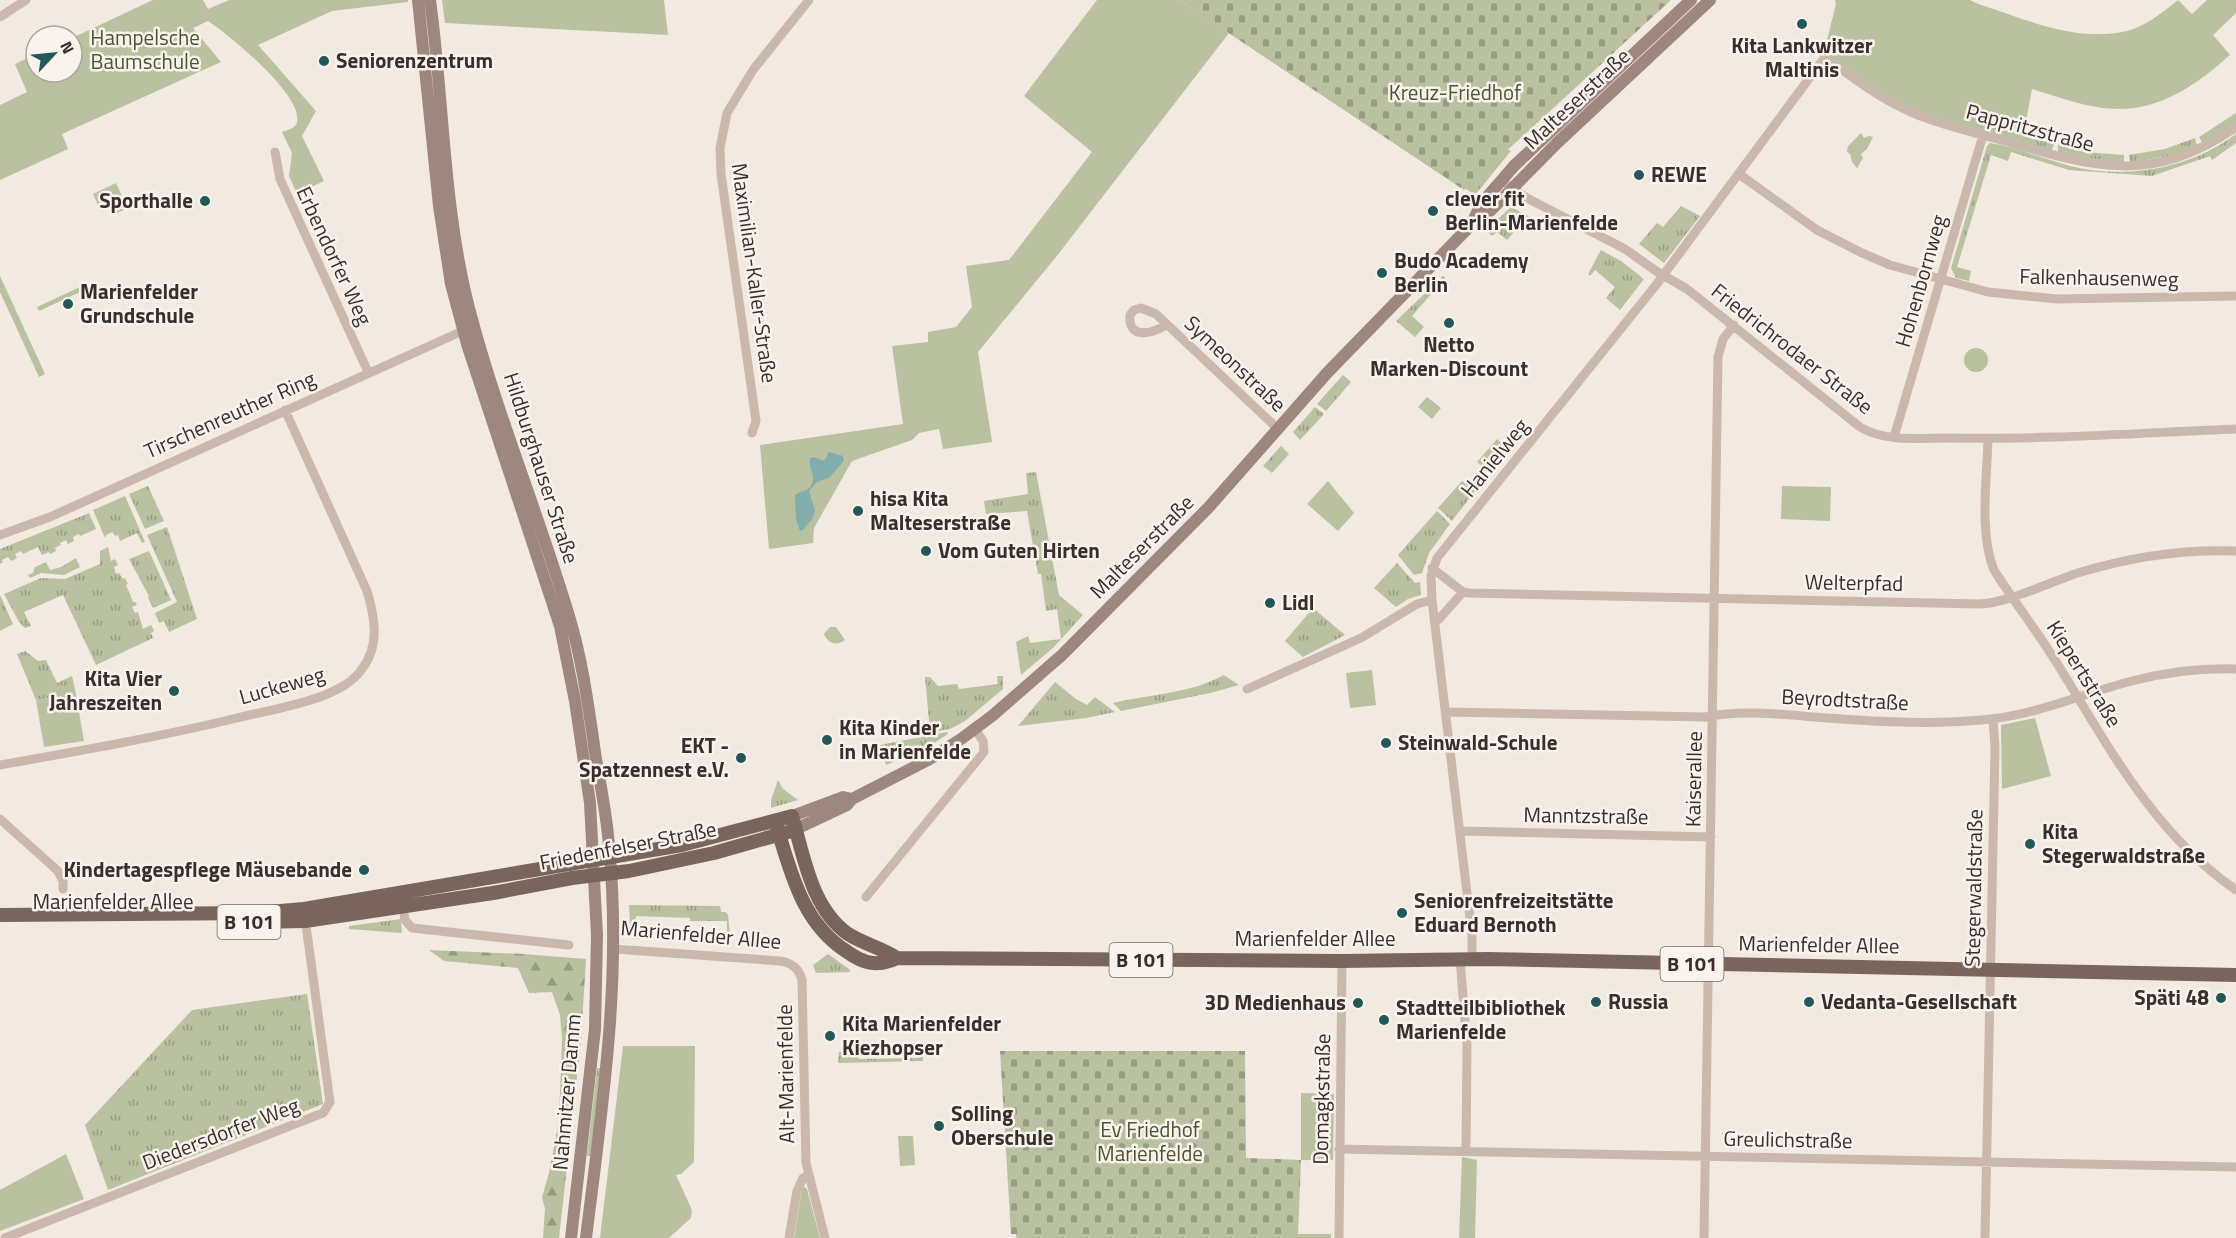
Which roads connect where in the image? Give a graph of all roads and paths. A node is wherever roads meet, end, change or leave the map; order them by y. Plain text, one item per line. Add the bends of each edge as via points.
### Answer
1 (26, 0) edge
2 (418, 0) edge
3 (430, 0) edge
4 (809, 0) edge
5 (1691, 0) edge
6 (1703, 2) edge
7 (0, 17) edge
8 (1825, 57) joint
9 (1616, 79) junction
10 (2236, 127) edge
11 (1983, 135) junction
12 (1552, 138) junction
13 (275, 152) dead end
14 (1739, 174) junction
15 (1502, 180) junction
16 (1511, 189) junction
17 (1470, 226) junction
18 (1663, 275) junction
19 (1940, 280) junction
20 (2236, 296) edge
21 (1166, 325) dead end
22 (1734, 325) junction
23 (469, 328) junction
24 (368, 372) junction
25 (285, 410) junction
26 (1278, 429) junction
27 (2236, 429) edge
28 (752, 433) dead end
29 (1894, 437) junction
30 (1988, 439) junction
31 (0, 535) edge
32 (2236, 551) edge
33 (1432, 568) junction
34 (1463, 592) junction
35 (2012, 596) junction
36 (1714, 598) junction
37 (1432, 600) junction
38 (1434, 620) junction
39 (2236, 669) edge
40 (1247, 689) dead end
41 (2079, 698) junction
42 (1446, 712) junction
43 (1713, 716) junction
44 (1992, 718) junction
45 (975, 729) junction
46 (0, 765) edge
47 (0, 819) edge
48 (775, 821) junction
49 (794, 822) junction
50 (1460, 831) junction
51 (779, 835) junction
52 (1710, 837) junction
53 (610, 857) junction
54 (594, 859) junction
55 (611, 873) junction
56 (595, 875) junction
57 (63, 889) dead end
58 (2236, 890) edge
59 (866, 897) dead end
60 (402, 900) junction
61 (0, 915) edge
62 (305, 915) junction
63 (0, 923) edge
64 (569, 945) dead end
65 (597, 948) junction
66 (614, 949) junction
67 (897, 958) junction
68 (1466, 959) junction
69 (1342, 961) junction
70 (1708, 964) junction
71 (1990, 970) junction
72 (799, 971) joint
73 (2236, 975) edge
74 (1340, 1149) junction
75 (1466, 1151) junction
76 (1705, 1156) junction
77 (1987, 1162) junction
78 (2236, 1167) edge
79 (808, 1176) junction
80 (5, 1238) edge
81 (571, 1238) edge
82 (586, 1238) edge
83 (789, 1238) edge
84 (825, 1238) edge
85 (1339, 1238) edge
86 (1704, 1238) edge
87 (1985, 1238) edge

1 - 7 street
2 - 23 main road, Hildburghauser Straße via 444,252
3 - 23 main road, Hildburghauser Straße via 455,247
4 - 28 street, Maximilian-Kaller-Straße via 744,83 726,115 722,134 721,174 756,421
5 - 9 main road, Malteserstraße
6 - 9 main road, Malteserstraße
8 - 11 street, Pappritzstraße via 1895,104 1934,121
8 - 14 street, Hanielweg
9 - 12 main road, Malteserstraße
10 - 11 street, Pappritzstraße via 2186,155 2127,166 2082,163
11 - 19 street, Hohenbornweg
12 - 15 main road, Malteserstraße
12 - 16 main road, Malteserstraße
13 - 24 street, Erbendorfer Weg via 280,179
14 - 18 street, Hanielweg
14 - 19 street, Falkenhausenweg via 1797,217 1840,242 1890,265
15 - 16 street, Friedrichrodaer Straße
15 - 17 main road, Malteserstraße via 1481,204
16 - 17 main road, Malteserstraße
16 - 18 street, Friedrichrodaer Straße via 1625,249
17 - 26 main road, Malteserstraße
18 - 22 street, Friedrichrodaer Straße
18 - 33 street, Hanielweg
19 - 20 street, Falkenhausenweg via 2035,298
19 - 29 street, Hohenbornweg
21 - 26 street, Symeonstraße
22 - 29 street, Friedrichrodaer Straße via 1860,427 1875,435
22 - 36 street, Kaiserallee via 1723,339 1718,357
23 - 24 street, Tirschenreuther Ring
23 - 53 main road, Hildburghauser Straße via 569,617 585,684
23 - 54 main road, Hildburghauser Straße via 569,662 585,764
24 - 25 street, Tirschenreuther Ring
25 - 31 street, Tirschenreuther Ring via 46,519
25 - 46 street, Luckeweg via 367,591 375,634 363,669 341,688 309,700 119,744
26 - 45 main road, Malteserstraße via 1209,507 1071,647
27 - 30 street, Friedrichrodaer Straße
29 - 30 street, Friedrichrodaer Straße
30 - 35 street, Kiepertstraße via 1987,550 1994,570
32 - 35 street, Welterpfad via 2180,552 2130,560
33 - 34 street
33 - 37 street
34 - 36 street, Welterpfad
34 - 38 street
35 - 36 street, Welterpfad via 1980,604
35 - 41 street, Kiepertstraße
36 - 43 street, Kaiserallee
37 - 38 street
37 - 40 street via 1417,604 1361,638
38 - 42 street
39 - 41 street, Beyrodtstraße via 2162,674
41 - 44 street, Beyrodtstraße via 2042,710
41 - 58 street, Kiepertstraße via 2122,770 2149,806 2194,855
42 - 43 street, Beyrodtstraße
42 - 50 street
43 - 44 street, Beyrodtstraße via 1786,715 1933,723
43 - 52 street, Kaiserallee
44 - 71 street, Stegerwaldstraße via 1995,748
45 - 49 main road, Friedenfelser Straße via 847,805
45 - 59 street via 983,741 984,752
47 - 57 street via 58,872
48 - 49 main road, Friedenfelser Straße / B 101
48 - 51 main road, Marienfelder Allee / B 101
48 - 53 main road, Friedenfelser Straße / B 101 via 682,845
49 - 51 main road, Friedenfelser Straße / B 101
49 - 67 main road, Marienfelder Allee / B 101 via 814,888 828,915 859,941
50 - 52 street, Manntzstraße
50 - 68 street via 1473,943
51 - 55 main road, Friedenfelser Straße / B 101 via 710,854
51 - 67 main road, Marienfelder Allee / B 101 via 799,894 827,936 864,962 884,964
52 - 70 street, Kaiserallee
53 - 54 main road, Friedenfelser Straße / B 101
53 - 55 main road, Hildburghauser Straße
54 - 56 main road
54 - 60 main road, Friedenfelser Straße / B 101
55 - 56 main road, Friedenfelser Straße / B 101
55 - 66 main road, Hildburghauser Straße
56 - 60 main road, Friedenfelser Straße / B 101
56 - 65 main road
60 - 62 main road, Marienfelder Allee / B 101
60 - 64 street via 405,920 412,928
61 - 62 main road, Marienfelder Allee / B 101
62 - 63 main road, Marienfelder Allee / B 101
62 - 80 street, Diedersdorfer Weg via 330,1102 323,1113
65 - 66 main road, Marienfelder Allee
65 - 81 main road, Nahmitzer Damm via 595,1029
66 - 72 street, Marienfelder Allee via 780,961
66 - 82 main road, Nahmitzer Damm via 608,1060
67 - 69 main road, Marienfelder Allee / B 101
68 - 69 main road, Marienfelder Allee / B 101
68 - 70 main road, Marienfelder Allee / B 101
68 - 75 street
69 - 74 street, Domagkstraße
70 - 71 main road, Marienfelder Allee / B 101
70 - 76 street, Kaiserallee
71 - 73 main road, Marienfelder Allee / B 101
71 - 77 street, Stegerwaldstraße
72 - 79 street, Alt-Marienfelde
74 - 75 street, Greulichstraße
74 - 85 street, Domagkstraße
75 - 76 street, Greulichstraße
76 - 77 street, Greulichstraße
76 - 86 street, Kaiserallee
77 - 78 street, Greulichstraße
77 - 87 street, Stegerwaldstraße
79 - 83 street via 797,1188
79 - 84 street, Alt-Marienfelde

